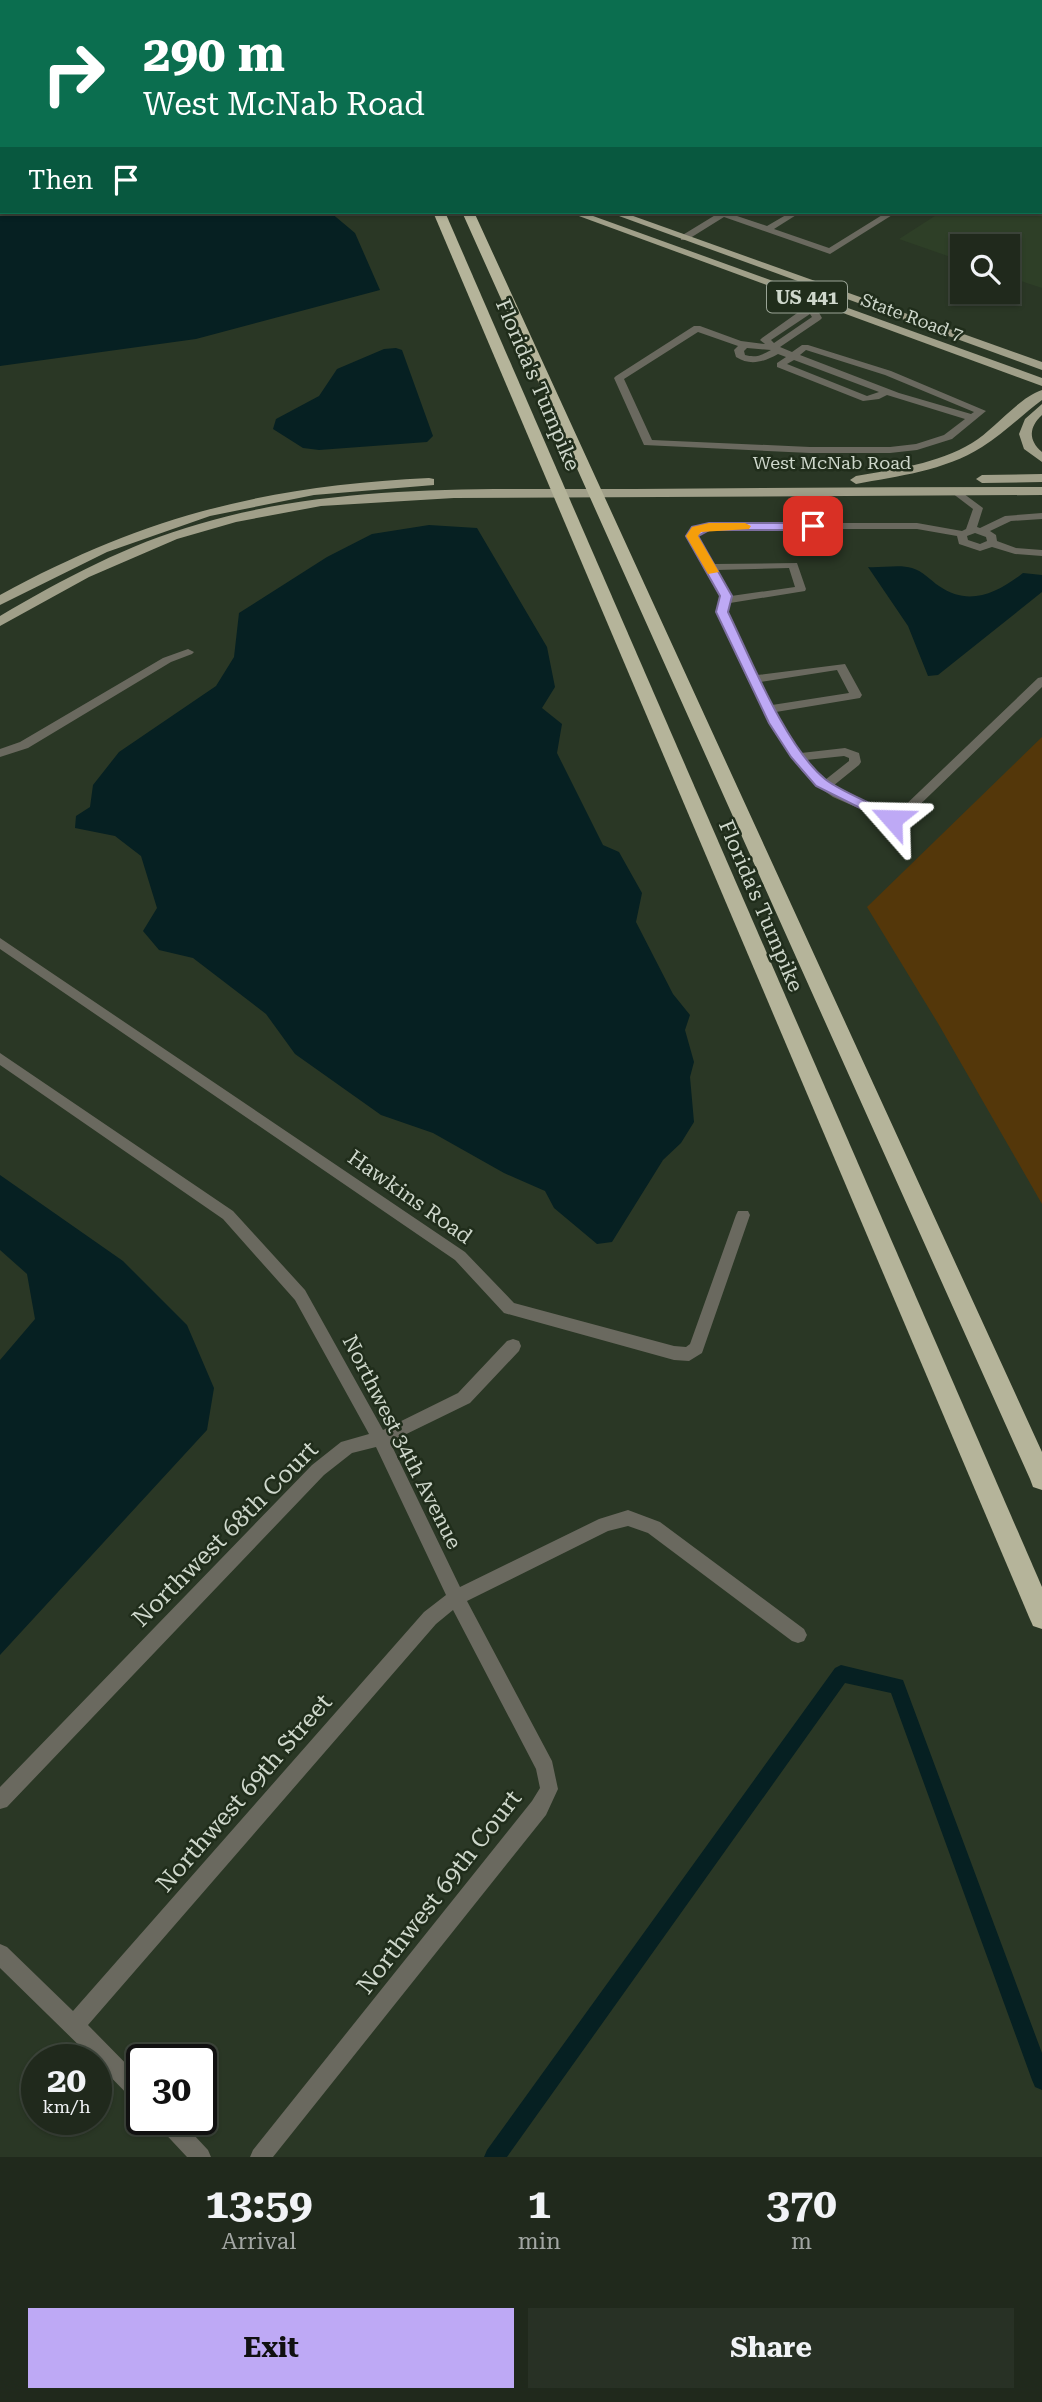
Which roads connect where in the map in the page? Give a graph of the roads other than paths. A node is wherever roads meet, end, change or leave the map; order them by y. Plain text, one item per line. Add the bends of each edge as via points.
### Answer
1 (440, 214) edge
2 (469, 214) edge
3 (579, 214) edge
4 (618, 214) edge
5 (720, 214) edge
6 (724, 214) edge
7 (794, 214) edge
8 (890, 214) edge
9 (768, 229) junction
10 (684, 238) junction
11 (780, 287) junction
12 (838, 292) junction
13 (825, 303) junction
14 (813, 312) junction
15 (906, 318) junction
16 (774, 334) junction
17 (788, 339) junction
18 (747, 344) junction
19 (773, 348) junction
20 (793, 355) junction
21 (1042, 366) edge
22 (1042, 382) edge
23 (887, 391) junction
24 (1042, 394) edge
25 (1042, 408) edge
26 (1042, 417) edge
27 (972, 418) junction
28 (1027, 426) junction
29 (1042, 458) edge
30 (1042, 478) edge
31 (856, 480) junction
32 (622, 487) junction
33 (518, 488) junction
34 (956, 491) junction
35 (1042, 491) edge
36 (1042, 516) edge
37 (971, 535) junction
38 (992, 543) junction
39 (1042, 553) edge
40 (710, 567) junction
41 (725, 600) junction
42 (0, 601) edge
43 (0, 622) edge
44 (188, 652) dead end
45 (755, 679) junction
46 (1042, 681) edge
47 (769, 709) junction
48 (0, 753) edge
49 (799, 757) junction
50 (826, 786) junction
51 (0, 943) edge
52 (0, 1058) edge
53 (743, 1215) dead end
54 (513, 1346) dead end
55 (380, 1439) junction
56 (1042, 1479) edge
57 (456, 1598) junction
58 (1042, 1617) edge
59 (798, 1635) dead end
60 (0, 1800) edge
61 (0, 1954) edge
62 (74, 2025) junction
63 (126, 2079) edge
64 (180, 2135) edge
65 (201, 2157) edge
66 (260, 2157) edge

1 - 58 highway, Florida's Turnpike
2 - 56 highway, Florida's Turnpike
3 - 11 main road, State Road 7 / US 441
4 - 10 main road, State Road 7 / US 441
5 - 10 street
6 - 9 street
7 - 9 street
8 - 9 street via 830,251
10 - 12 main road, State Road 7 / US 441
11 - 12 main road via 811,294
11 - 13 main road, State Road 7 / US 441
12 - 15 main road, State Road 7 / US 441
13 - 14 street
13 - 15 main road via 848,303
13 - 22 main road, State Road 7 / US 441
14 - 16 street via 803,313
14 - 17 street via 817,318
15 - 21 main road, State Road 7 / US 441
16 - 17 street
16 - 19 street via 765,340
17 - 19 street
18 - 19 street
18 - 19 street via 739,351 748,360 763,360
18 - 27 street via 696,328 619,378 648,443 890,450 948,437
19 - 20 street
20 - 23 street
20 - 23 street via 779,365 866,399
20 - 27 street via 804,346 888,373 981,411
23 - 27 street
24 - 31 main road via 954,457
25 - 28 main road
26 - 28 main road
28 - 29 main road via 1026,443
30 - 31 main road, West McNab Road
31 - 32 main road, West McNab Road
32 - 33 main road
32 - 34 main road, West McNab Road
33 - 42 main road via 406,482 321,488 241,503 171,521 104,546
33 - 43 main road via 386,496 235,517 121,556
34 - 35 main road, West McNab Road
34 - 37 street via 978,508
36 - 37 street via 1009,518
37 - 38 street via 991,535
37 - 38 street via 980,548
37 - 40 street via 933,535 917,526 709,526 692,536
38 - 39 street
40 - 41 street
40 - 41 street via 793,565 802,589
41 - 45 street via 722,612
44 - 48 street via 24,745
45 - 47 street
45 - 47 street via 841,667 856,695
46 - 50 street via 901,816 892,819
47 - 49 street
49 - 50 street
49 - 50 street via 845,752 855,756 855,762
51 - 53 street, Hawkins Road via 460,1256 509,1308 689,1354 696,1348
52 - 55 street, Northwest 34th Avenue via 228,1215 300,1295
54 - 55 street, Northwest 68th Court via 464,1398
55 - 57 street, Northwest 34th Avenue
55 - 60 street, Northwest 68th Court via 347,1447 318,1470
57 - 59 street via 605,1524 628,1518 654,1527
57 - 62 street, Northwest 69th Street via 430,1618
57 - 66 street, Northwest 69th Court via 545,1767 549,1789 539,1808
61 - 62 street
62 - 63 street
64 - 65 street

